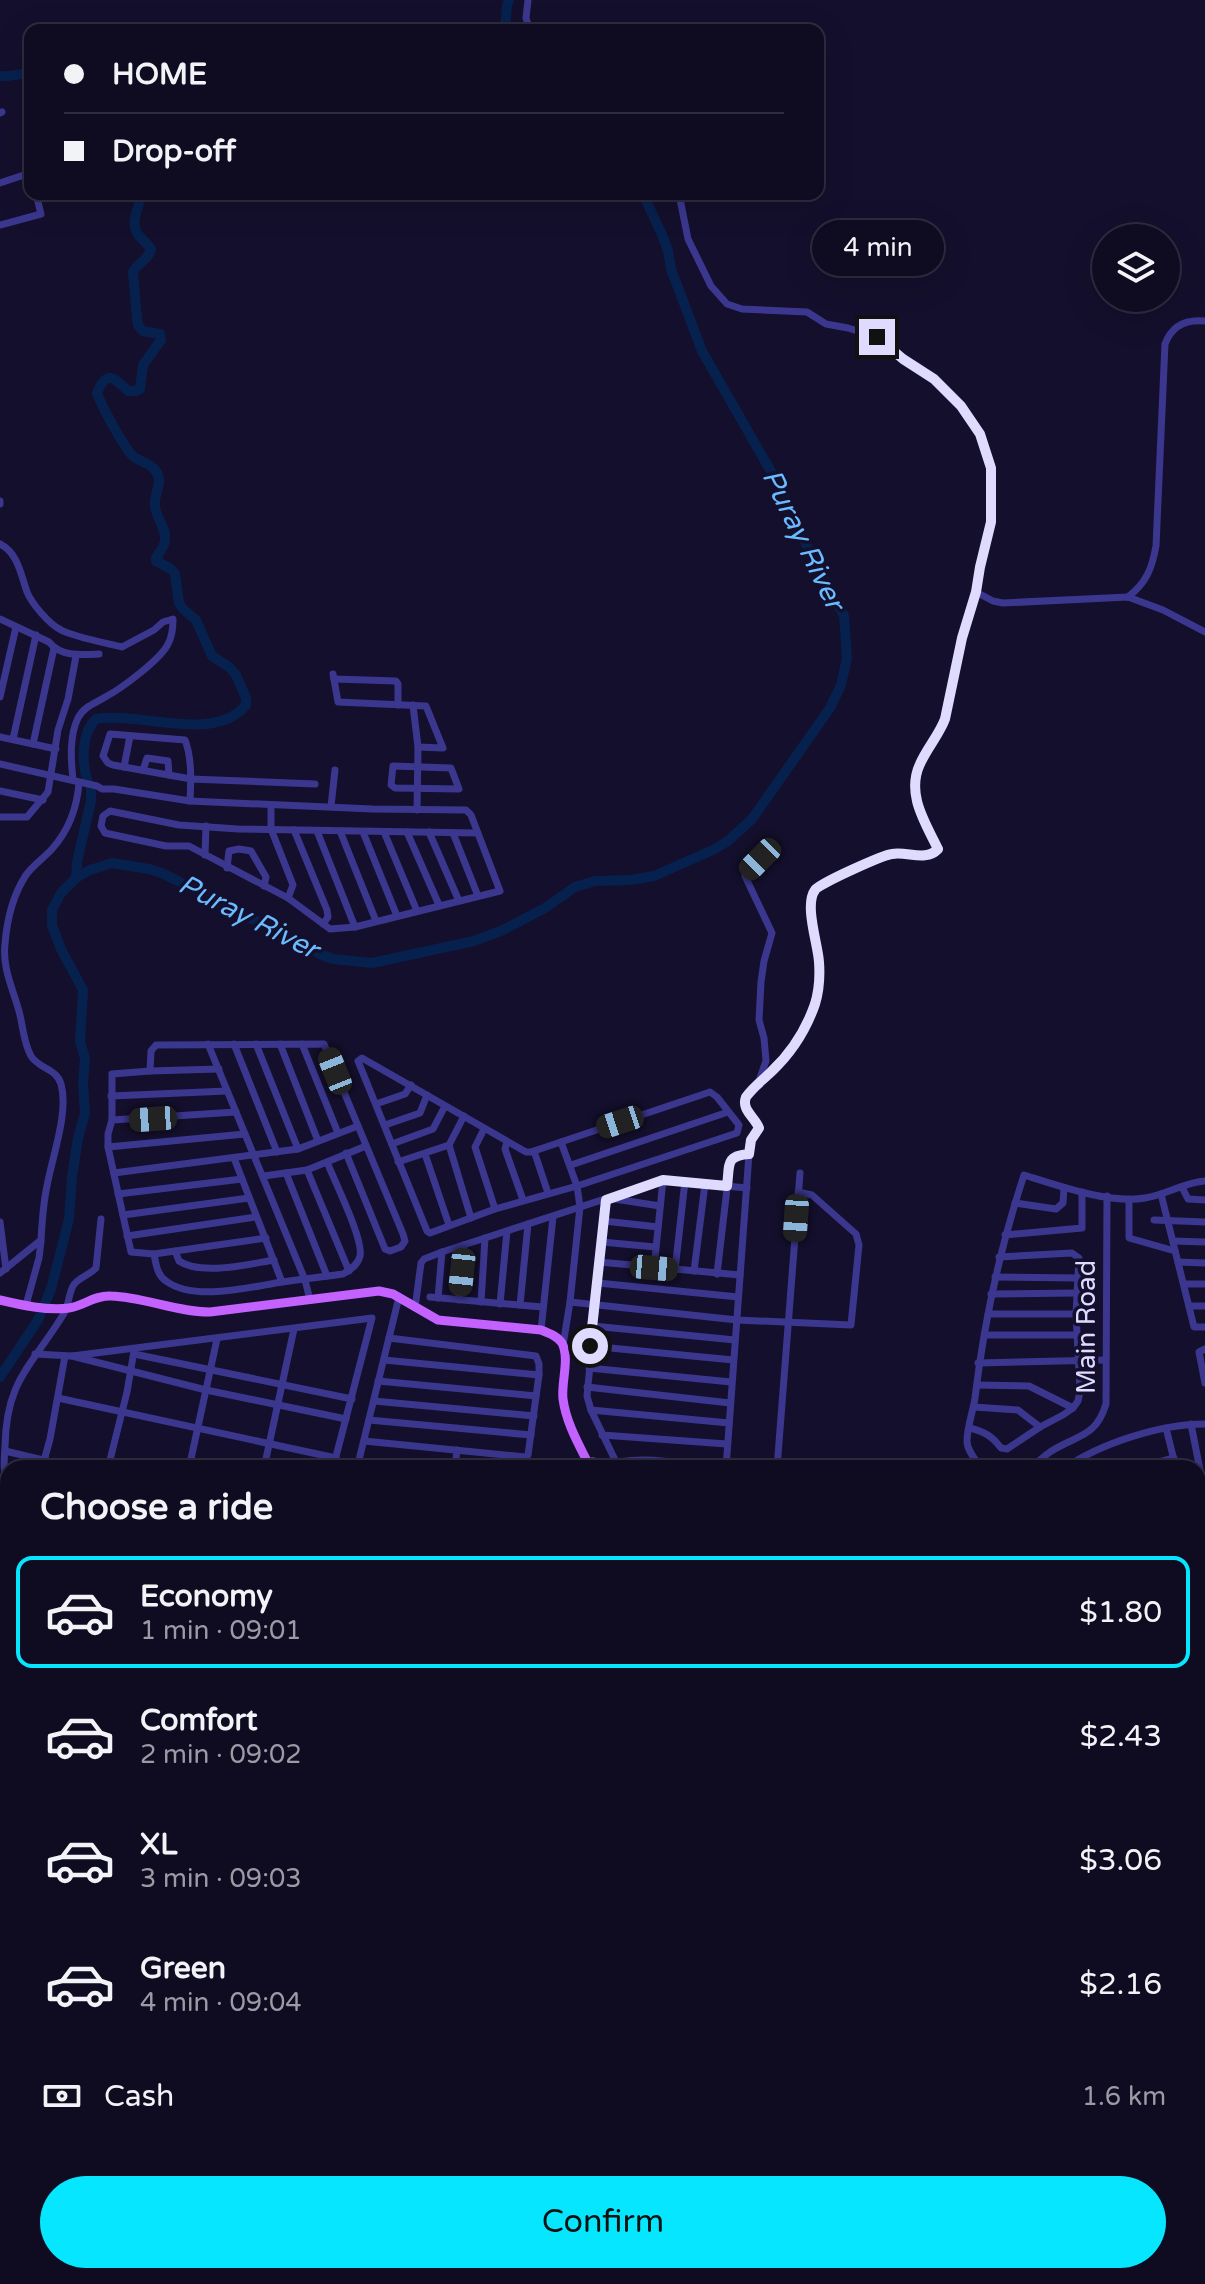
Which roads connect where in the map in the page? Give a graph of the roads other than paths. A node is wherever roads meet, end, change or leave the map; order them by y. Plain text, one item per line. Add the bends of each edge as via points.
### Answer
1 (528, 0) edge
2 (528, 24) edge
3 (24, 174) edge
4 (0, 183) edge
5 (38, 200) edge
6 (680, 200) edge
7 (0, 225) edge
8 (1205, 321) edge
9 (0, 544) edge
10 (1145, 582) junction
11 (976, 592) junction
12 (1128, 597) junction
13 (1146, 603) junction
14 (0, 619) edge
15 (16, 627) junction
16 (1205, 632) edge
17 (36, 635) junction
18 (54, 648) junction
19 (99, 654) dead end
20 (76, 656) junction
21 (0, 697) edge
22 (398, 705) junction
23 (413, 705) junction
24 (130, 736) junction
25 (0, 737) edge
26 (13, 739) junction
27 (33, 744) junction
28 (418, 747) junction
29 (56, 749) junction
30 (0, 764) edge
31 (124, 767) junction
32 (418, 767) junction
33 (143, 770) junction
34 (335, 770) dead end
35 (52, 774) junction
36 (169, 775) junction
37 (191, 779) junction
38 (76, 782) junction
39 (315, 784) dead end
40 (417, 788) junction
41 (0, 791) edge
42 (43, 800) junction
43 (190, 801) junction
44 (271, 805) junction
45 (331, 806) junction
46 (417, 810) junction
47 (0, 817) edge
48 (206, 826) junction
49 (238, 829) junction
50 (271, 829) junction
51 (294, 830) junction
52 (317, 831) junction
53 (340, 831) junction
54 (363, 832) junction
55 (384, 832) junction
56 (407, 832) junction
57 (429, 832) junction
58 (453, 833) junction
59 (477, 833) junction
60 (773, 845) dead end
61 (239, 849) junction
62 (205, 855) junction
63 (227, 868) junction
64 (264, 886) junction
65 (478, 896) junction
66 (288, 898) junction
67 (459, 901) junction
68 (439, 905) junction
69 (417, 911) junction
70 (397, 916) junction
71 (376, 921) junction
72 (323, 924) junction
73 (355, 927) junction
74 (208, 1044) junction
75 (234, 1044) junction
76 (256, 1044) junction
77 (280, 1044) junction
78 (302, 1044) junction
79 (219, 1069) junction
80 (150, 1071) junction
81 (758, 1084) junction
82 (411, 1085) junction
83 (227, 1091) junction
84 (427, 1095) junction
85 (111, 1096) junction
86 (376, 1104) junction
87 (445, 1106) junction
88 (236, 1112) junction
89 (728, 1112) junction
90 (464, 1116) junction
91 (112, 1120) junction
92 (385, 1125) junction
93 (358, 1126) junction
94 (484, 1129) junction
95 (338, 1133) junction
96 (245, 1134) junction
97 (318, 1141) junction
98 (507, 1142) junction
99 (561, 1142) junction
100 (392, 1144) junction
101 (449, 1145) junction
102 (366, 1146) junction
103 (108, 1147) junction
104 (298, 1149) junction
105 (534, 1151) junction
106 (277, 1152) junction
107 (346, 1153) junction
108 (425, 1154) junction
109 (749, 1154) junction
110 (255, 1156) junction
111 (234, 1158) junction
112 (327, 1162) junction
113 (398, 1162) junction
114 (571, 1165) junction
115 (307, 1170) junction
116 (114, 1173) junction
117 (286, 1173) junction
118 (800, 1173) dead end
119 (264, 1176) junction
120 (242, 1179) junction
121 (663, 1180) junction
122 (685, 1181) junction
123 (1205, 1181) edge
124 (705, 1184) junction
125 (577, 1186) junction
126 (727, 1186) junction
127 (1182, 1187) junction
128 (747, 1188) junction
129 (1064, 1188) junction
130 (798, 1192) junction
131 (1082, 1192) junction
132 (548, 1193) junction
133 (118, 1194) junction
134 (1161, 1194) junction
135 (1107, 1196) junction
136 (249, 1198) junction
137 (608, 1199) junction
138 (1129, 1199) junction
139 (523, 1200) junction
140 (1205, 1200) edge
141 (1015, 1203) junction
142 (660, 1206) junction
143 (580, 1207) junction
144 (495, 1209) junction
145 (123, 1215) junction
146 (256, 1217) junction
147 (553, 1217) junction
148 (471, 1218) junction
149 (101, 1219) dead end
150 (1154, 1220) dead end
151 (604, 1221) junction
152 (0, 1222) edge
153 (1168, 1222) junction
154 (1205, 1222) edge
155 (528, 1224) junction
156 (449, 1225) junction
157 (658, 1227) junction
158 (507, 1231) junction
159 (1005, 1235) junction
160 (127, 1236) junction
161 (266, 1238) junction
162 (485, 1238) junction
163 (41, 1240) junction
164 (1173, 1241) junction
165 (602, 1242) junction
166 (1205, 1242) edge
167 (464, 1245) junction
168 (655, 1247) junction
169 (175, 1251) junction
170 (1175, 1251) junction
171 (442, 1252) junction
172 (154, 1254) junction
173 (999, 1257) junction
174 (274, 1260) junction
175 (599, 1262) junction
176 (1178, 1262) junction
177 (1205, 1263) edge
178 (654, 1268) junction
179 (675, 1270) junction
180 (3, 1271) edge
181 (349, 1271) junction
182 (694, 1271) junction
183 (717, 1274) junction
184 (740, 1275) junction
185 (327, 1276) junction
186 (995, 1277) junction
187 (1079, 1278) junction
188 (305, 1280) junction
189 (282, 1282) junction
190 (598, 1283) junction
191 (1184, 1284) junction
192 (1205, 1284) edge
193 (1077, 1293) junction
194 (991, 1294) junction
195 (399, 1297) junction
196 (738, 1297) junction
197 (0, 1300) edge
198 (310, 1300) junction
199 (459, 1300) junction
200 (481, 1302) junction
201 (570, 1302) junction
202 (500, 1304) junction
203 (595, 1304) junction
204 (28, 1305) junction
205 (520, 1305) junction
206 (1189, 1306) junction
207 (1205, 1306) edge
208 (542, 1307) junction
209 (63, 1308) junction
210 (415, 1308) junction
211 (988, 1314) junction
212 (1076, 1314) junction
213 (737, 1320) junction
214 (788, 1323) junction
215 (593, 1326) junction
216 (1205, 1327) edge
217 (294, 1329) junction
218 (541, 1330) junction
219 (985, 1335) junction
220 (1077, 1335) junction
221 (389, 1338) junction
222 (217, 1339) junction
223 (735, 1340) junction
224 (563, 1345) junction
225 (590, 1346) junction
226 (1205, 1349) edge
227 (134, 1351) junction
228 (35, 1354) junction
229 (68, 1356) junction
230 (384, 1360) junction
231 (733, 1360) junction
232 (1105, 1360) junction
233 (1079, 1362) junction
234 (978, 1363) junction
235 (589, 1368) junction
236 (210, 1370) junction
237 (1203, 1370) edge
238 (130, 1371) junction
239 (539, 1375) junction
240 (378, 1381) junction
241 (731, 1382) junction
242 (1205, 1383) edge
243 (283, 1384) junction
244 (977, 1385) junction
245 (587, 1387) junction
246 (206, 1390) junction
247 (536, 1396) junction
248 (58, 1398) junction
249 (352, 1399) junction
250 (374, 1401) junction
251 (730, 1403) junction
252 (278, 1404) junction
253 (974, 1407) junction
254 (1073, 1408) junction
255 (591, 1410) junction
256 (122, 1413) junction
257 (534, 1416) junction
258 (346, 1419) junction
259 (369, 1420) junction
260 (729, 1423) junction
261 (1191, 1424) junction
262 (1205, 1424) edge
263 (1040, 1427) junction
264 (970, 1428) junction
265 (1166, 1428) junction
266 (197, 1429) junction
267 (5, 1435) junction
268 (531, 1435) junction
269 (602, 1435) junction
270 (17, 1436) dead end
271 (364, 1441) junction
272 (727, 1444) junction
273 (269, 1445) junction
274 (457, 1450) junction
275 (5, 1451) junction
276 (336, 1458) joint
277 (1174, 1458) joint
278 (5, 1460) edge
279 (29, 1460) edge
280 (44, 1460) edge
281 (110, 1460) edge
282 (191, 1460) edge
283 (266, 1460) edge
284 (360, 1460) edge
285 (456, 1460) edge
286 (583, 1460) edge
287 (615, 1460) edge
288 (726, 1460) edge
289 (778, 1460) edge
290 (975, 1460) edge
291 (1040, 1460) edge
292 (1077, 1460) edge
293 (1166, 1460) edge
294 (1198, 1460) edge

1 - 2 street
3 - 4 street
5 - 7 street via 41,214
6 - 11 street via 688,239 711,286 727,304 807,312 826,324 877,337 934,379 972,420 986,450 992,484 991,522
8 - 10 street via 1178,325 1165,344 1156,546
9 - 38 street via 16,561 28,594 61,630 122,647 173,619 168,645 148,666 79,717 72,749
10 - 12 street
10 - 13 street
11 - 12 street via 1003,603
11 - 81 street via 945,719 916,776 916,801 938,849 933,854 879,857 814,890 810,900 820,981 815,1003 799,1039
12 - 13 street
13 - 16 street
14 - 15 street
15 - 17 street
15 - 21 street
17 - 18 street
17 - 26 street
18 - 20 street
18 - 27 street
19 - 20 street
20 - 29 street
22 - 22 street via 338,702 334,676 396,681
22 - 23 street
23 - 28 street
23 - 28 street via 426,706 443,748
24 - 31 street
24 - 31 street via 110,734 103,756
24 - 37 street via 185,740
25 - 26 street
26 - 27 street
27 - 29 street
28 - 32 street
29 - 35 street
30 - 35 street
31 - 33 street
32 - 40 street
32 - 40 street via 393,766 391,785
32 - 40 street via 451,768 459,789
33 - 36 street
33 - 36 street via 149,757 164,759
34 - 45 street
35 - 38 street
35 - 42 street
36 - 37 street
37 - 39 street
37 - 43 street
38 - 43 street
38 - 163 street via 77,803 66,831 16,893 5,947 28,1049 33,1059 55,1073 61,1086 62,1111
40 - 46 street
41 - 42 street
42 - 47 street via 27,817
43 - 44 street
44 - 45 street
44 - 50 street
45 - 46 street
46 - 59 street via 466,810
48 - 49 street
48 - 62 street
48 - 62 street via 110,811 101,826 105,833 189,846
49 - 50 street
49 - 61 street
50 - 51 street
50 - 66 street via 292,881
51 - 52 street
51 - 72 street via 327,910
52 - 53 street
52 - 73 street
53 - 54 street
53 - 71 street
54 - 55 street
54 - 70 street
55 - 56 street
55 - 69 street
56 - 57 street
56 - 68 street
57 - 58 street
57 - 67 street
58 - 59 street
58 - 65 street
59 - 65 street via 500,891
60 - 81 street via 745,879 772,933 762,971 759,1020 766,1061
61 - 63 street via 229,851
61 - 64 street via 254,853 266,877
62 - 63 street
63 - 64 street
64 - 66 street
65 - 67 street
66 - 72 street
67 - 68 street
68 - 69 street
69 - 70 street
70 - 71 street
71 - 73 street
72 - 73 street via 330,929
74 - 75 street
74 - 79 street
74 - 80 street via 156,1045
75 - 76 street
75 - 106 street
76 - 77 street
76 - 104 street
77 - 78 street
77 - 97 street
78 - 93 street via 324,1044
78 - 95 street
79 - 80 street
79 - 83 street
80 - 85 street via 112,1074
81 - 109 street via 744,1102 759,1128
82 - 84 street
82 - 86 street via 405,1094
82 - 86 street via 360,1058
83 - 85 street
83 - 88 street
84 - 87 street
84 - 92 street via 420,1113
85 - 91 street
86 - 92 street
87 - 90 street
87 - 100 street via 435,1128
88 - 91 street
88 - 96 street
89 - 99 street via 710,1092
89 - 114 street
89 - 125 street via 739,1125 737,1133
90 - 94 street
90 - 101 street
91 - 103 street
92 - 100 street
93 - 95 street
93 - 102 street
94 - 98 street
94 - 144 street via 475,1149
95 - 97 street
96 - 103 street
96 - 110 street
97 - 104 street
98 - 105 street
98 - 139 street
99 - 105 street
99 - 114 street
100 - 113 street
101 - 108 street
101 - 148 street
102 - 107 street
102 - 107 street via 405,1241 397,1250 385,1249
103 - 116 street
104 - 106 street
105 - 132 street
106 - 110 street
107 - 112 street
108 - 113 street
108 - 156 street
109 - 126 street via 731,1159
109 - 128 street
110 - 111 street
110 - 119 street
111 - 116 street
111 - 120 street
112 - 115 street
112 - 181 street via 361,1245 359,1260
113 - 156 street via 427,1231
114 - 125 street
115 - 117 street
115 - 181 street
116 - 133 street
117 - 119 street
117 - 185 street
118 - 130 street
119 - 188 street
120 - 133 street
120 - 136 street
121 - 122 street
121 - 137 street
121 - 142 street
122 - 124 street
122 - 179 street
123 - 127 street
124 - 126 street
124 - 182 street
125 - 132 street
125 - 143 street
126 - 128 street
126 - 183 street
127 - 134 street
127 - 140 street via 1188,1199
128 - 184 street
129 - 131 street
129 - 141 street via 1063,1203 1056,1209
129 - 141 street via 1024,1175
130 - 214 street
130 - 214 street via 812,1195 859,1231 859,1245 853,1323
131 - 135 street
131 - 159 street via 1082,1228
132 - 139 street
133 - 145 street
134 - 138 street
134 - 153 street
135 - 138 street
135 - 232 street, Main Road
136 - 145 street
136 - 146 street
137 - 142 street
137 - 143 street
137 - 151 street
138 - 170 street via 1129,1238
139 - 144 street
141 - 159 street
142 - 157 street
143 - 147 street
143 - 201 street
144 - 148 street
145 - 160 street
146 - 160 street
146 - 161 street
147 - 155 street
147 - 208 street
148 - 156 street
149 - 209 street via 96,1268 73,1285
150 - 153 street
151 - 157 street
151 - 165 street
152 - 180 street
153 - 154 street
153 - 164 street
155 - 158 street
155 - 205 street
157 - 168 street
158 - 162 street
158 - 202 street
159 - 173 street
160 - 172 street via 133,1253
161 - 169 street
161 - 174 street
162 - 167 street
162 - 200 street
163 - 180 street
163 - 204 street
164 - 166 street
164 - 170 street
165 - 168 street
165 - 175 street
167 - 171 street
167 - 199 street
168 - 178 street
169 - 172 street
169 - 174 street via 179,1261 193,1267
170 - 176 street
171 - 199 street via 434,1298
171 - 210 street via 421,1263
172 - 189 street via 162,1278 190,1290 238,1290
173 - 186 street
173 - 187 street via 1072,1253 1079,1258
174 - 189 street
175 - 178 street
175 - 190 street
176 - 177 street
176 - 191 street
178 - 179 street
179 - 182 street
181 - 185 street
182 - 183 street
183 - 184 street
184 - 196 street
185 - 188 street
186 - 187 street
186 - 194 street
187 - 193 street
188 - 189 street
188 - 198 street
190 - 196 street
190 - 203 street
191 - 192 street
191 - 206 street
193 - 194 street
193 - 212 street
194 - 211 street
195 - 198 main road via 366,1292
195 - 210 main road
195 - 221 street
196 - 213 street
197 - 204 main road
198 - 209 main road via 194,1312 110,1296
199 - 200 street
200 - 202 street
201 - 203 street
201 - 224 street
202 - 205 street
203 - 213 street
203 - 215 street
204 - 209 main road
205 - 208 street
206 - 207 street
206 - 216 street via 1194,1327
208 - 218 street
209 - 228 street
210 - 218 main road via 443,1322
211 - 212 street
211 - 219 street
212 - 220 street
213 - 214 street
213 - 223 street
214 - 289 street
215 - 223 street
215 - 225 street
217 - 222 street
217 - 243 street
217 - 249 street via 372,1318
218 - 224 main road
219 - 220 street
219 - 234 street
220 - 233 street
221 - 230 street
221 - 239 street via 532,1354 539,1359
222 - 227 street
222 - 236 street
223 - 231 street
224 - 286 main road via 565,1411
225 - 231 street
225 - 235 street
226 - 237 street via 1199,1352
227 - 229 street
227 - 236 street
227 - 238 street
228 - 229 street
228 - 267 street via 15,1387
229 - 238 street
229 - 248 street
230 - 239 street
230 - 240 street
231 - 241 street
232 - 233 street
232 - 291 street, Main Road via 1106,1404 1100,1421
233 - 234 street
233 - 254 street via 1080,1391
234 - 244 street
235 - 241 street
235 - 245 street
236 - 243 street
236 - 246 street
237 - 242 street
238 - 246 street
238 - 256 street
239 - 247 street
240 - 247 street
240 - 250 street
241 - 251 street
243 - 249 street
243 - 252 street
244 - 253 street
244 - 254 street via 1029,1386
245 - 251 street
245 - 255 street
246 - 252 street
246 - 266 street
247 - 257 street
248 - 256 street
248 - 280 street
249 - 258 street
250 - 257 street
250 - 259 street
251 - 260 street
252 - 258 street
252 - 273 street
253 - 263 street via 1018,1410
253 - 264 street
254 - 263 street
255 - 260 street
255 - 269 street
256 - 266 street
256 - 281 street
257 - 268 street
258 - 276 street
259 - 268 street
259 - 271 street
260 - 272 street
261 - 262 street
261 - 265 street
261 - 294 street
263 - 264 street via 1007,1449
264 - 290 street via 967,1441
265 - 277 street
265 - 292 street
266 - 273 street
266 - 282 street
267 - 270 street
267 - 275 street
268 - 274 street via 526,1457
269 - 272 street
269 - 287 street
271 - 274 street
271 - 284 street
272 - 288 street
273 - 276 street
273 - 283 street
274 - 285 street
275 - 278 street
275 - 279 street
277 - 293 street

